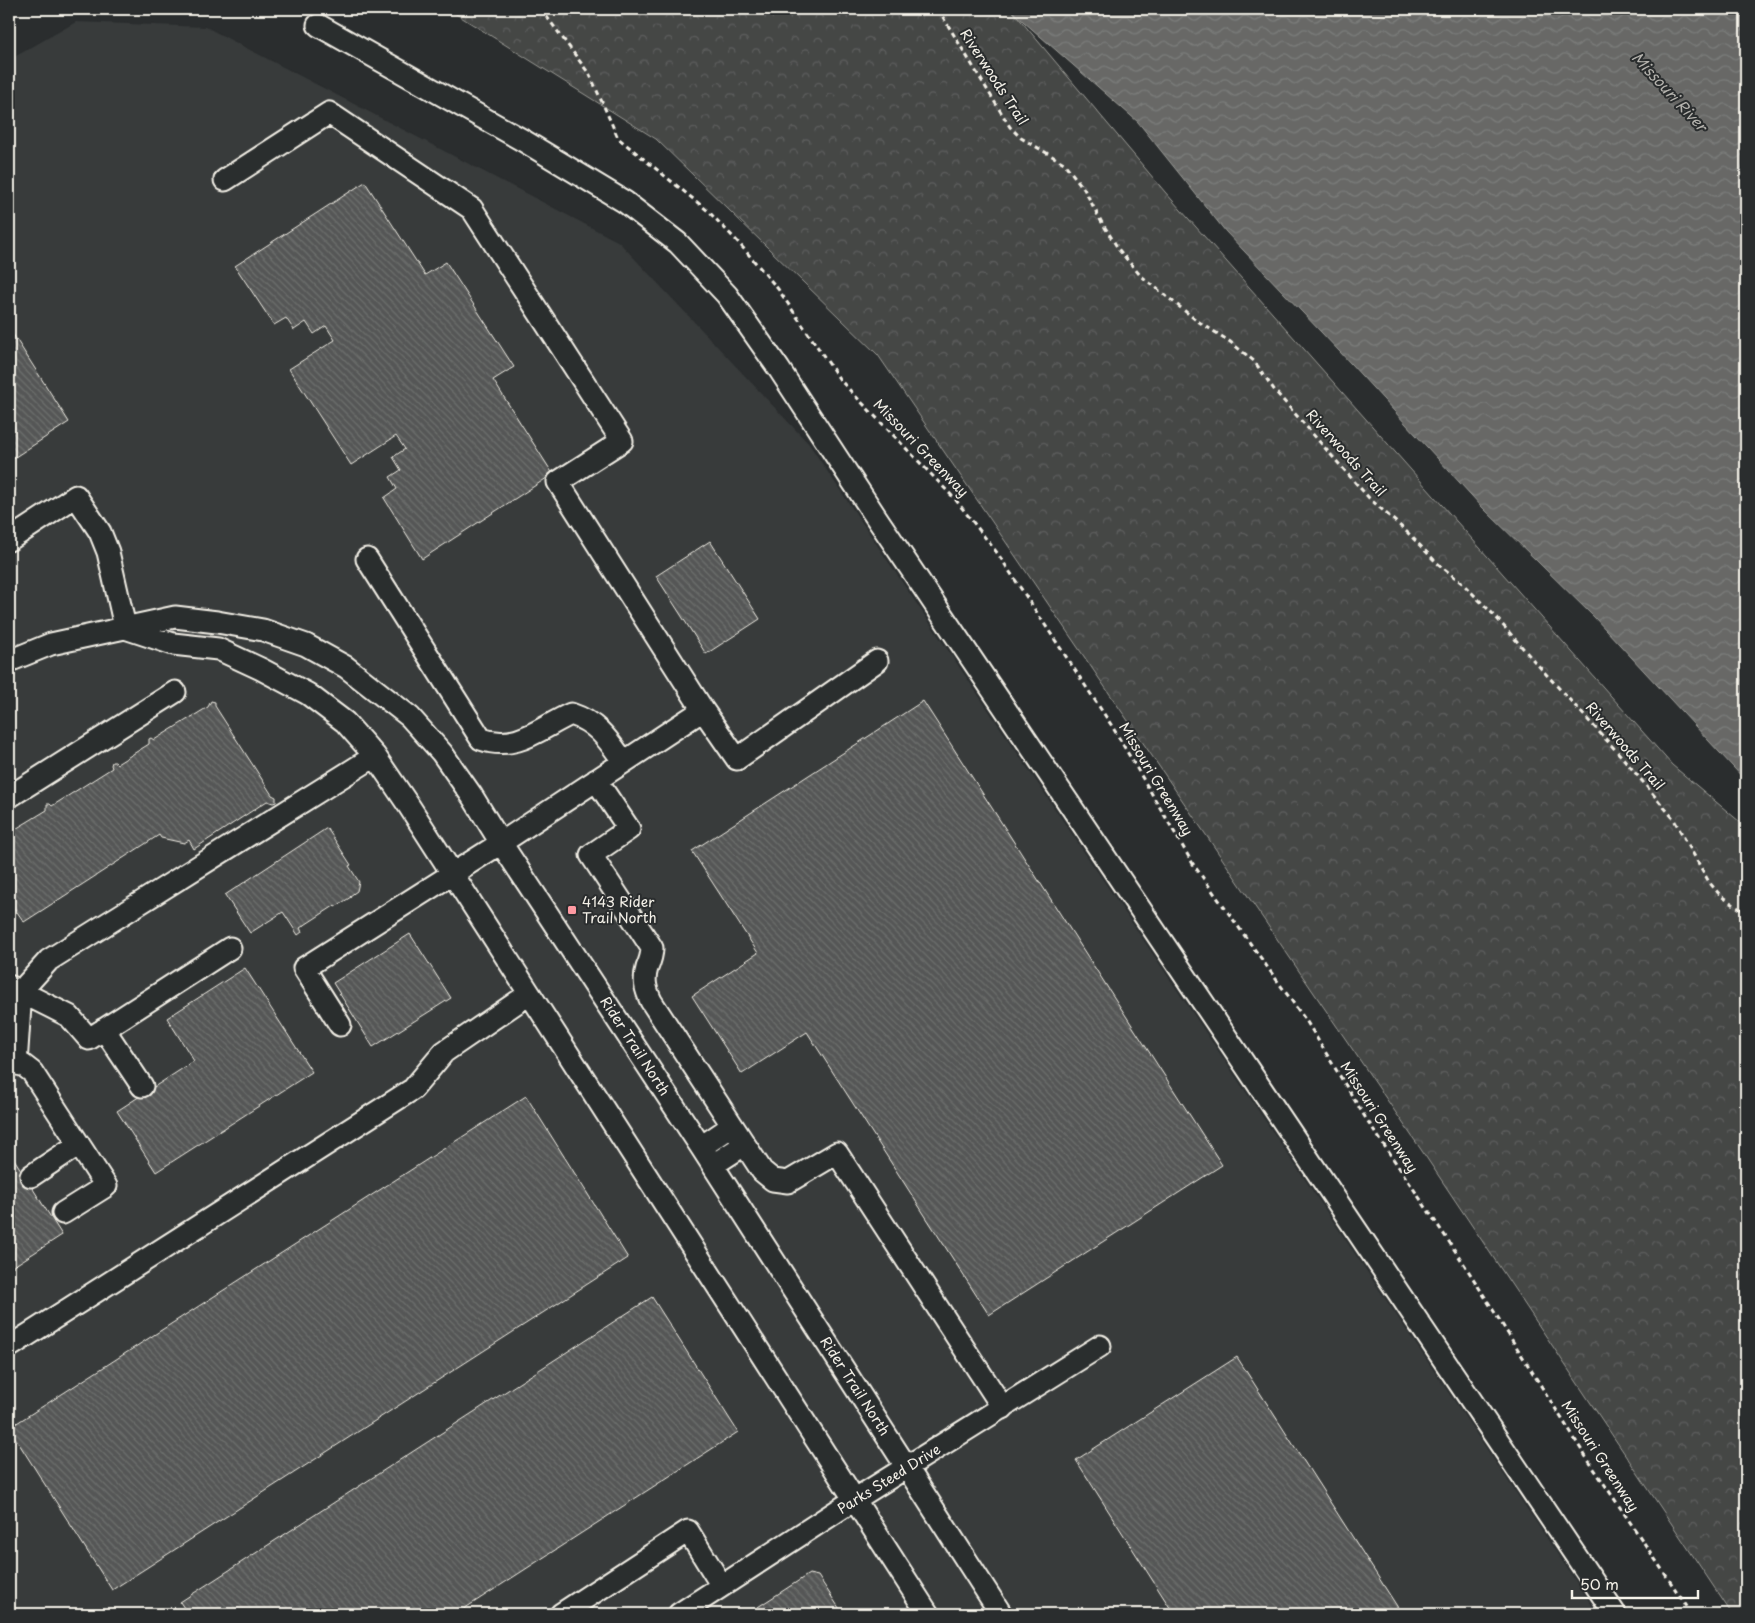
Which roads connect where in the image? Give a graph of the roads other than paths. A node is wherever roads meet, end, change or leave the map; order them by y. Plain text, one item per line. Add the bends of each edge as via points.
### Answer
1 (318, 25) dead end
2 (225, 180) dead end
3 (9, 540) edge
4 (367, 559) dead end
5 (125, 628) junction
6 (159, 630) junction
7 (9, 661) edge
8 (877, 661) dead end
9 (176, 692) dead end
10 (703, 710) junction
11 (374, 756) junction
12 (624, 762) junction
13 (596, 780) junction
14 (9, 797) edge
15 (501, 843) junction
16 (452, 873) junction
17 (230, 948) dead end
18 (13, 991) edge
19 (530, 994) junction
20 (340, 1025) dead end
21 (104, 1029) junction
22 (142, 1086) dead end
23 (732, 1126) junction
24 (79, 1144) junction
25 (744, 1144) junction
26 (701, 1146) junction
27 (713, 1165) junction
28 (31, 1176) dead end
29 (63, 1213) dead end
30 (1100, 1346) dead end
31 (9, 1347) edge
32 (1003, 1408) junction
33 (907, 1468) junction
34 (854, 1500) junction
35 (722, 1586) junction
36 (561, 1614) edge
37 (679, 1614) edge
38 (928, 1614) edge
39 (1001, 1614) edge
40 (1615, 1614) edge

1 - 40 street via 625,202 678,243 726,295 779,369
2 - 10 street via 329,113 472,209 622,441 558,482
3 - 5 street via 76,496 100,532 108,552
4 - 12 street via 481,739 502,744 516,741 572,714 586,719 605,735
5 - 6 street, Rider Trail North
5 - 7 street, Rider Trail North via 51,644
6 - 11 street via 172,644 218,650 308,694 345,722
6 - 15 street, Rider Trail North via 175,617 263,630 306,646 346,667 410,717 442,753
8 - 10 street via 737,759
9 - 14 street
10 - 12 street
11 - 16 street
11 - 18 street via 49,960
12 - 13 street
13 - 15 street
13 - 23 street via 629,829 591,854 652,948 645,981 651,1001
15 - 16 street
15 - 26 street, Rider Trail North
16 - 19 street
16 - 20 street via 304,968
17 - 21 street
18 - 21 street via 69,1016 89,1039
18 - 24 street via 16,1064 32,1072
19 - 31 street via 444,1052 412,1088
19 - 34 street
21 - 22 street
23 - 25 street
23 - 26 street
24 - 28 street
24 - 29 street via 106,1186
25 - 27 street
25 - 32 street via 762,1171 773,1180 788,1182 837,1153
26 - 27 street, Rider Trail North
27 - 33 street, Rider Trail North
30 - 32 street, Parks Steed Drive
32 - 33 street, Parks Steed Drive
33 - 34 street, Parks Steed Drive
33 - 39 street, Rider Trail North
34 - 35 street, Parks Steed Drive
34 - 38 street
35 - 36 street via 688,1531
35 - 37 street, Parks Steed Drive

